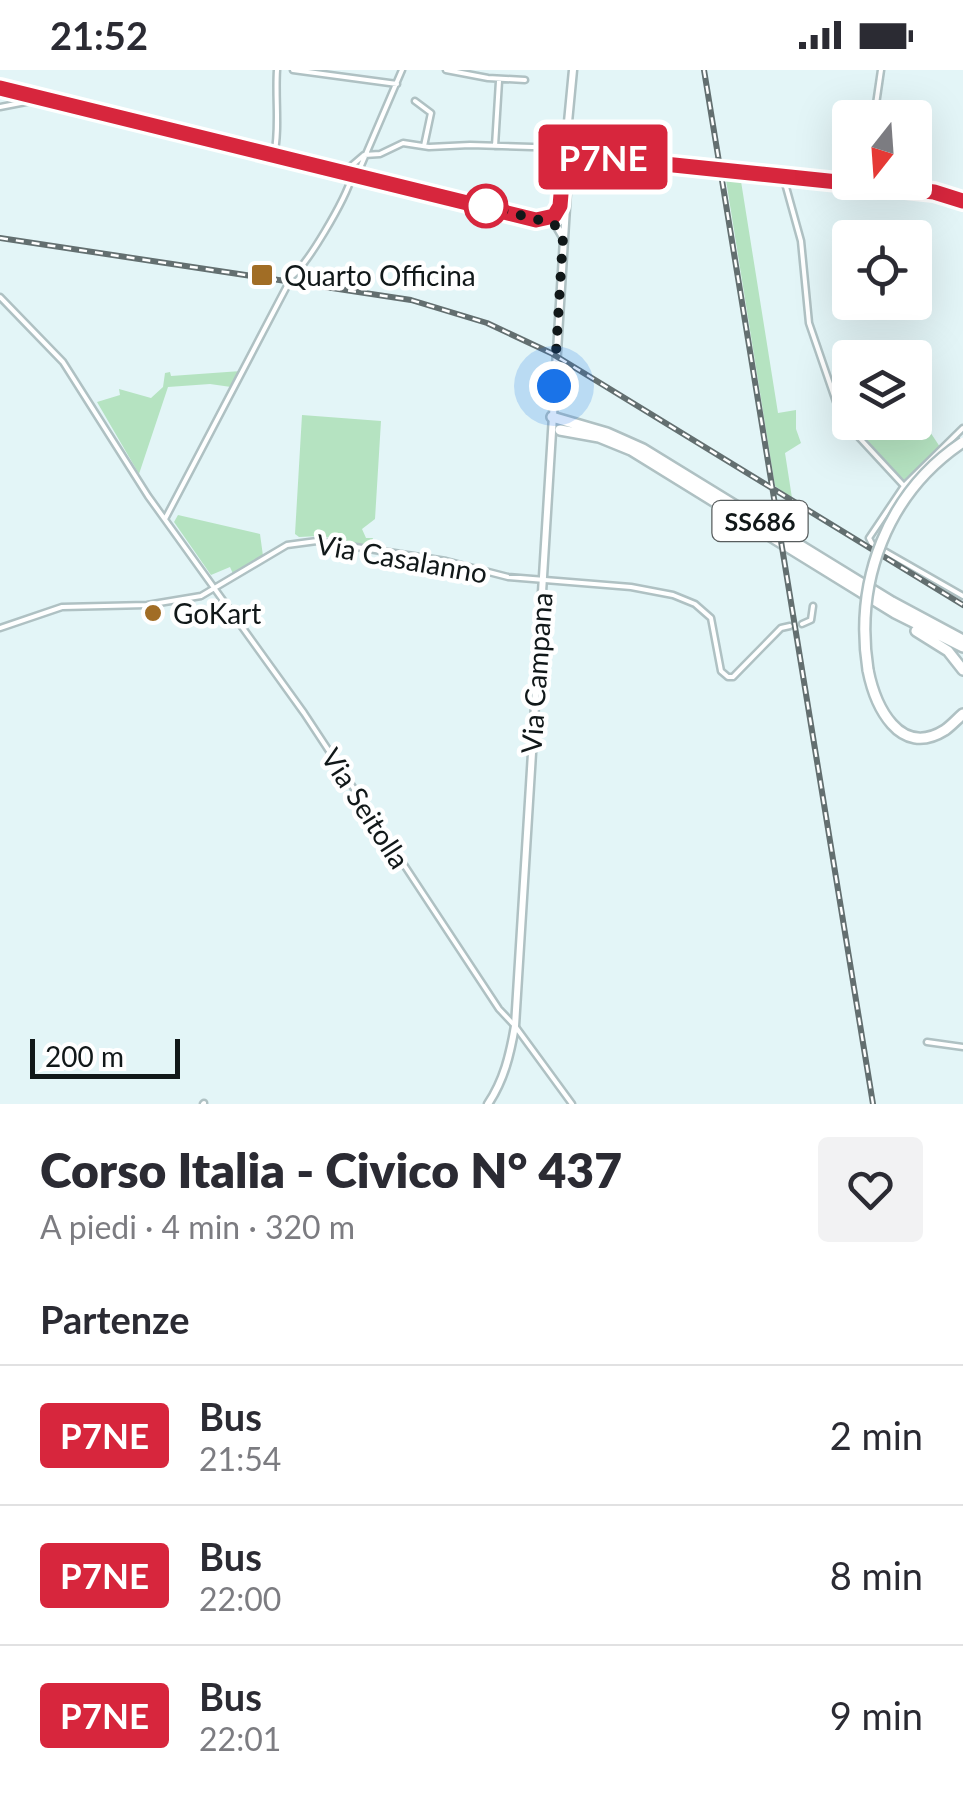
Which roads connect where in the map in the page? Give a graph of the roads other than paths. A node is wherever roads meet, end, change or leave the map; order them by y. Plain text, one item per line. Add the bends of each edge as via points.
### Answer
1 (276, 70) edge
2 (293, 70) edge
3 (402, 70) edge
4 (446, 70) edge
5 (573, 70) edge
6 (881, 70) edge
7 (499, 79) junction
8 (525, 80) dead end
9 (396, 84) junction
10 (0, 88) edge
11 (32, 95) junction
12 (877, 100) edge
13 (415, 101) dead end
14 (0, 107) edge
15 (424, 146) junction
16 (495, 146) junction
17 (274, 155) junction
18 (364, 155) junction
19 (568, 157) junction
20 (351, 166) junction
21 (336, 169) junction
22 (355, 174) junction
23 (783, 176) junction
24 (832, 181) edge
25 (932, 192) edge
26 (963, 201) edge
27 (555, 220) junction
28 (565, 221) junction
29 (563, 237) junction
30 (0, 297) edge
31 (554, 424) junction
32 (963, 428) edge
33 (551, 439) joint
34 (963, 442) edge
35 (904, 486) junction
36 (165, 519) junction
37 (542, 580) junction
38 (214, 591) junction
39 (963, 596) edge
40 (813, 606) dead end
41 (895, 614) junction
42 (802, 624) dead end
43 (790, 626) dead end
44 (0, 628) edge
45 (963, 644) edge
46 (963, 670) edge
47 (961, 713) edge
48 (515, 1026) junction
49 (926, 1042) dead end
50 (963, 1046) edge
51 (488, 1104) edge
52 (572, 1104) edge

1 - 17 street
2 - 9 street
3 - 9 street
4 - 7 street
5 - 19 main road
6 - 12 street
7 - 8 street
7 - 16 street
9 - 18 street
10 - 11 street
11 - 14 street
11 - 17 street
13 - 15 street via 432,113
15 - 16 street
15 - 18 street via 404,142
16 - 19 street
17 - 21 street
18 - 20 street
18 - 22 street
19 - 23 main road
19 - 27 main road
19 - 28 main road
20 - 21 street
20 - 22 street
20 - 22 street
21 - 22 street
22 - 27 street
22 - 36 street via 290,281
23 - 24 main road
23 - 35 street via 802,241 809,323 842,419
25 - 26 main road
27 - 28 main road
27 - 29 main road
28 - 29 main road
29 - 31 main road
30 - 36 street, Via Seitolla via 72,375
31 - 33 highway
31 - 41 highway, SS686 via 630,450
31 - 45 highway, SS686 via 634,444
32 - 35 street
33 - 37 main road, Via Campana
34 - 47 highway, bridge via 902,500 880,543 864,626 876,704 898,730 933,735
35 - 39 street via 870,542
36 - 38 street, Via Seitolla
37 - 38 street, Via Casalanno via 317,540 278,550
37 - 43 street, Via Casalanno via 631,587 694,604 712,618 728,678
37 - 48 main road, Via Campana
38 - 44 street, Via Casalanno via 147,605 62,606
38 - 48 street, Via Seitolla
40 - 42 street via 811,620
41 - 45 highway, SS686
41 - 46 highway via 948,651
48 - 51 main road, Via Campana via 499,1088
48 - 52 street, Via Seitolla
49 - 50 street

